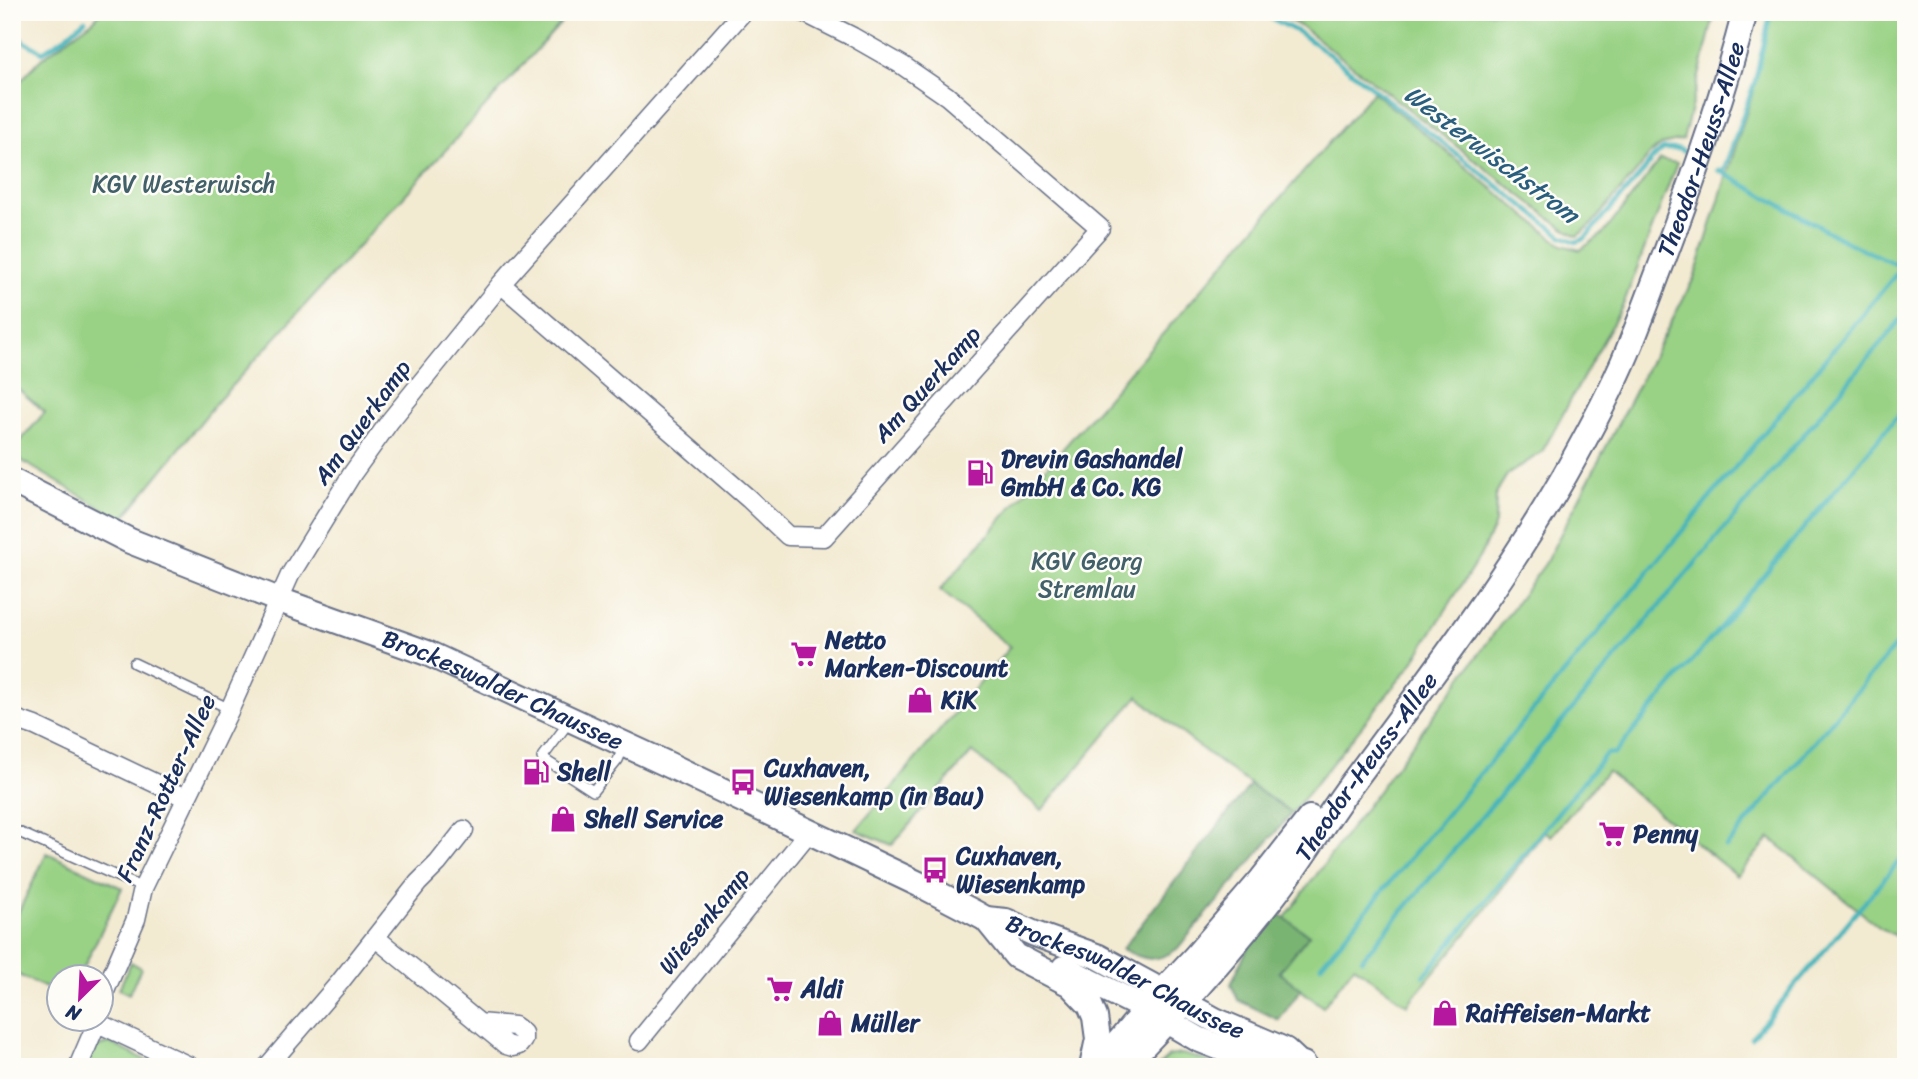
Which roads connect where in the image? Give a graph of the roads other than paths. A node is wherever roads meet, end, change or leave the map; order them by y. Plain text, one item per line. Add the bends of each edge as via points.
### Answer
1 (743, 12) edge
2 (803, 12) edge
3 (1745, 12) edge
4 (501, 284) junction
5 (12, 481) edge
6 (1539, 504) junction
7 (279, 600) junction
8 (134, 663) dead end
9 (230, 709) junction
10 (12, 718) edge
11 (570, 720) junction
12 (625, 745) junction
13 (186, 798) junction
14 (12, 829) edge
15 (464, 830) dead end
16 (809, 832) junction
17 (143, 888) junction
18 (986, 919) junction
19 (376, 938) junction
20 (1003, 939) junction
21 (116, 965) edge
22 (1204, 980) junction
23 (1165, 1007) junction
24 (478, 1023) dead end
25 (116, 1030) edge
26 (92, 1034) edge
27 (639, 1041) dead end
28 (1298, 1060) edge
29 (78, 1067) edge
30 (191, 1067) edge
31 (267, 1067) edge
32 (1092, 1067) edge
33 (1098, 1067) edge
34 (1124, 1067) edge

1 - 4 street, Am Querkamp
2 - 4 street, Am Querkamp via 902,65 947,96 1100,228 824,537 788,536
3 - 6 street, Theodor-Heuss-Allee via 1696,174 1653,286 1618,345
4 - 7 street, Am Querkamp via 352,474
5 - 7 street, Brockeswalder Chaussee via 130,541
6 - 22 street, Theodor-Heuss-Allee via 1516,554 1439,668 1276,893
6 - 23 street, Theodor-Heuss-Allee via 1421,678
7 - 9 street, Franz-Rotter-Allee
7 - 11 street, Brockeswalder Chaussee via 427,653
8 - 9 lane
9 - 13 street, Franz-Rotter-Allee
10 - 13 street
11 - 12 street, Brockeswalder Chaussee
11 - 12 lane via 542,758 593,791
12 - 16 street, Brockeswalder Chaussee
13 - 17 street, Franz-Rotter-Allee
14 - 17 lane
15 - 19 street
16 - 18 street, Brockeswalder Chaussee
16 - 27 street, Wiesenkamp
17 - 21 street, Franz-Rotter-Allee via 136,919
18 - 20 street, Brockeswalder Chaussee
18 - 23 street, Brockeswalder Chaussee via 1006,921 1099,957
19 - 24 street
19 - 31 street
20 - 23 street, Brockeswalder Chaussee
20 - 32 street via 1016,956 1070,984 1090,1005 1098,1039
22 - 23 street, Theodor-Heuss-Allee
22 - 28 street via 1222,1011 1278,1041
23 - 28 street, Brockeswalder Chaussee via 1198,1039 1278,1065
23 - 33 street
23 - 34 street
25 - 30 street
26 - 29 street

